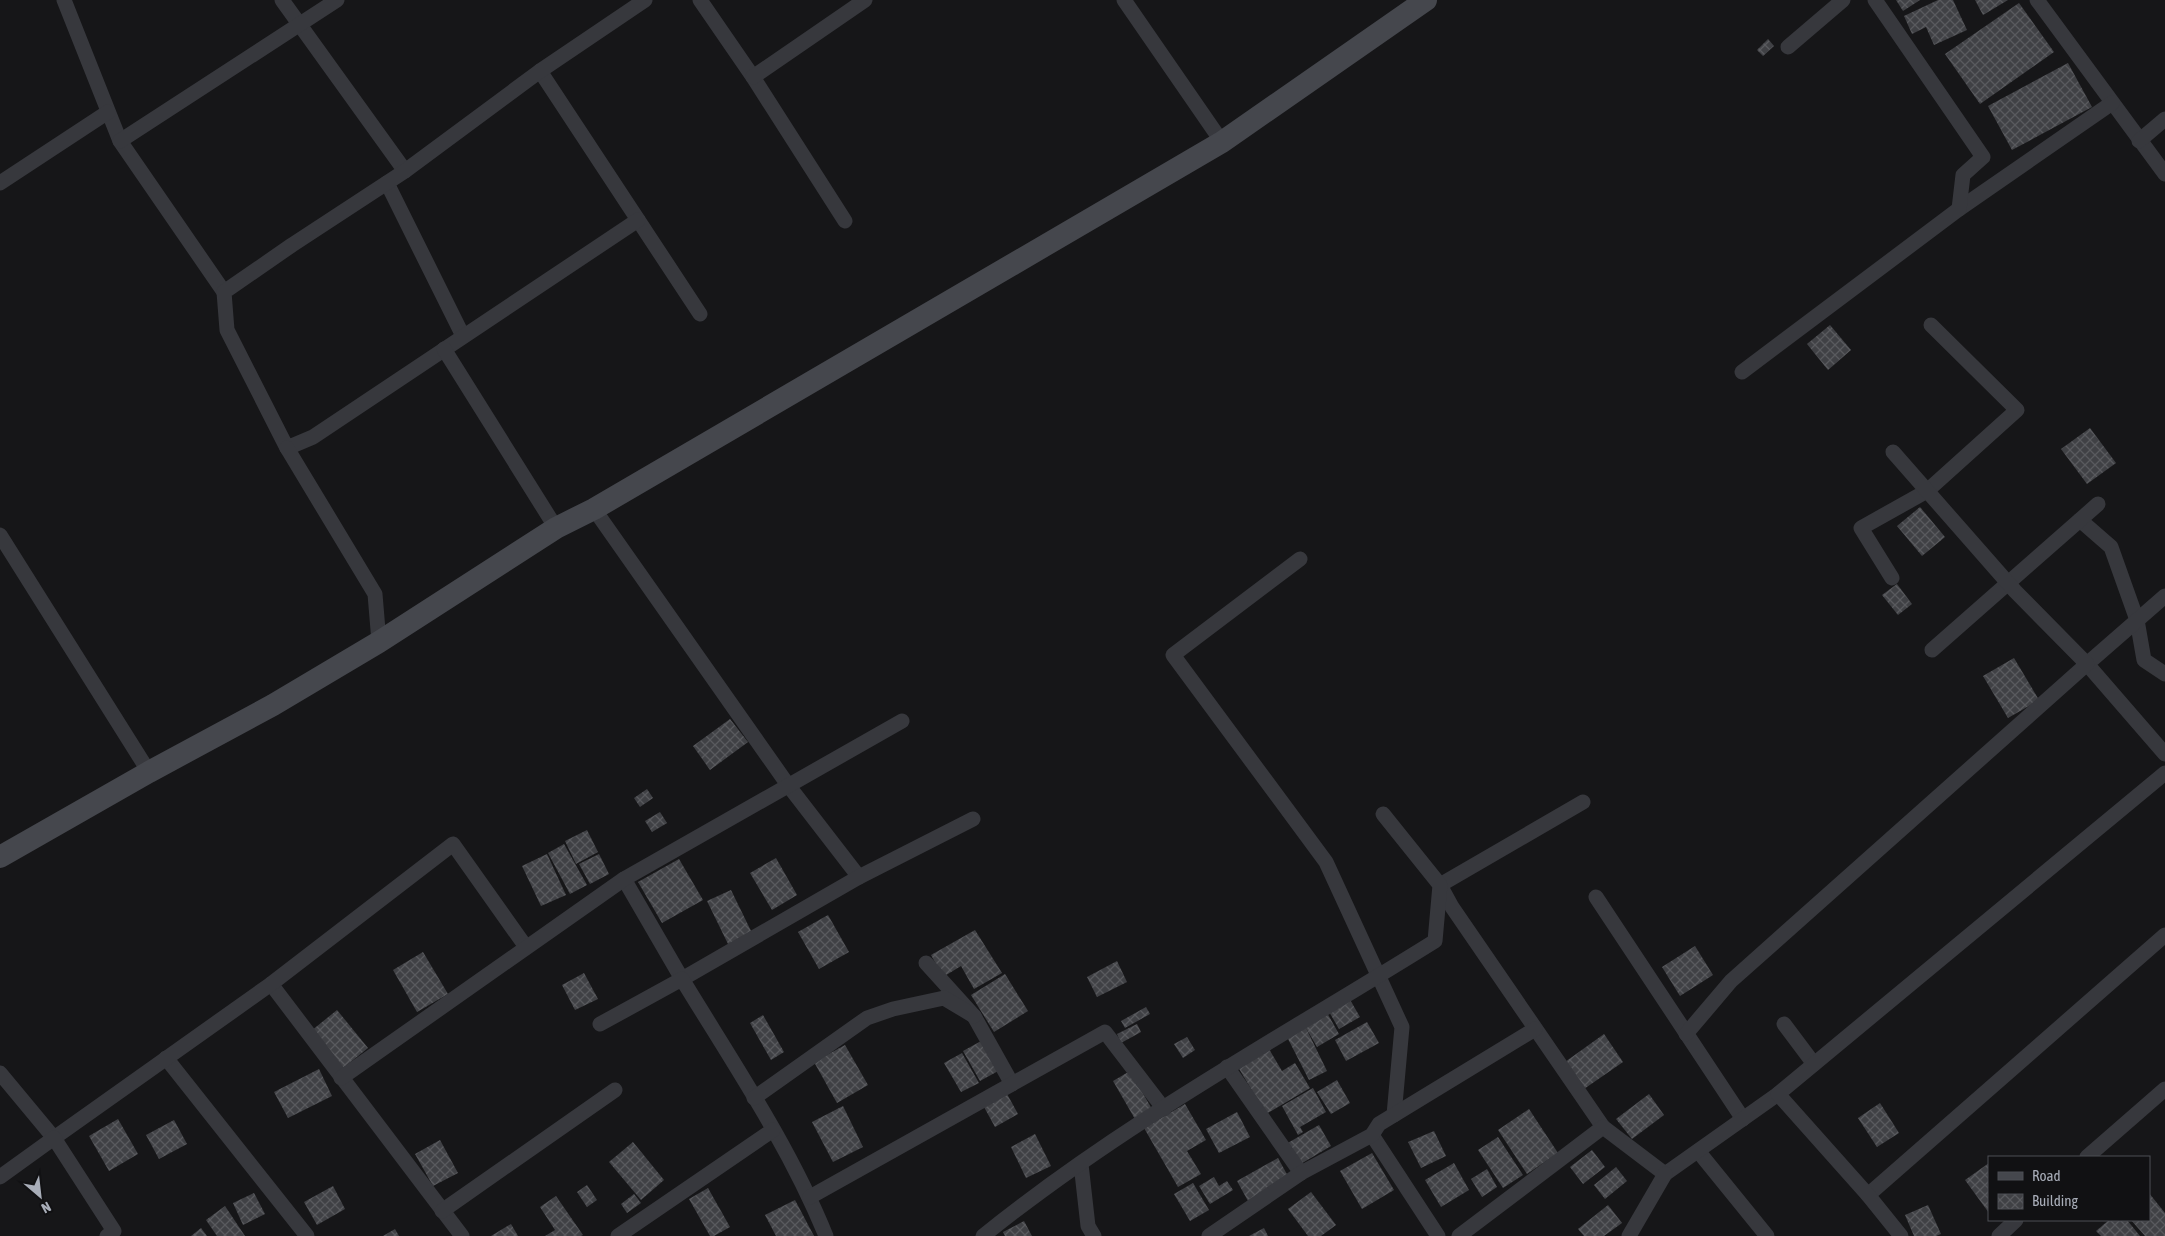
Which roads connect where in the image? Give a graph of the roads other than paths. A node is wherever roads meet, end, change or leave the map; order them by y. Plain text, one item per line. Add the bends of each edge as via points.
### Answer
1 (64, 0) edge
2 (282, 0) edge
3 (337, 0) edge
4 (645, 0) edge
5 (700, 0) edge
6 (866, 0) edge
7 (1124, 0) edge
8 (1426, 0) edge
9 (1843, 0) edge
10 (1875, 0) edge
11 (2037, 0) edge
12 (300, 25) junction
13 (1788, 48) dead end
14 (540, 71) junction
15 (753, 78) junction
16 (2112, 104) junction
17 (108, 112) junction
18 (2165, 119) edge
19 (120, 141) junction
20 (2139, 141) junction
21 (1222, 142) junction
22 (405, 172) junction
23 (2165, 174) edge
24 (0, 183) edge
25 (387, 183) junction
26 (1959, 209) junction
27 (638, 220) junction
28 (845, 221) dead end
29 (224, 292) junction
30 (700, 314) dead end
31 (1931, 325) dead end
32 (463, 336) junction
33 (444, 349) junction
34 (1742, 372) dead end
35 (287, 448) junction
36 (1893, 452) dead end
37 (1927, 491) junction
38 (2098, 504) dead end
39 (594, 509) junction
40 (2080, 520) junction
41 (556, 528) junction
42 (0, 535) edge
43 (1300, 559) dead end
44 (1892, 578) dead end
45 (2008, 583) junction
46 (2165, 596) edge
47 (2137, 620) junction
48 (379, 642) junction
49 (1932, 650) dead end
50 (2087, 664) junction
51 (2165, 674) edge
52 (902, 721) dead end
53 (2165, 754) edge
54 (149, 772) junction
55 (2165, 773) edge
56 (788, 785) junction
57 (1583, 802) dead end
58 (1383, 814) dead end
59 (973, 819) dead end
60 (0, 858) edge
61 (859, 877) junction
62 (624, 879) junction
63 (1440, 885) junction
64 (1596, 897) dead end
65 (2165, 935) edge
66 (526, 947) junction
67 (926, 962) dead end
68 (1379, 977) junction
69 (682, 979) junction
70 (271, 984) junction
71 (974, 1016) junction
72 (600, 1024) dead end
73 (1784, 1024) dead end
74 (1536, 1029) junction
75 (1686, 1034) junction
76 (166, 1058) junction
77 (1814, 1064) junction
78 (1227, 1068) junction
79 (0, 1073) edge
80 (341, 1078) junction
81 (1012, 1084) junction
82 (2165, 1089) edge
83 (615, 1090) dead end
84 (1778, 1094) junction
85 (754, 1098) junction
86 (1164, 1109) junction
87 (1394, 1115) junction
88 (1743, 1119) junction
89 (1604, 1127) junction
90 (773, 1130) junction
91 (1372, 1136) junction
92 (54, 1138) junction
93 (1698, 1151) junction
94 (2088, 1156) edge
95 (1081, 1164) junction
96 (1301, 1173) junction
97 (1665, 1174) junction
98 (0, 1177) edge
99 (810, 1196) junction
100 (1868, 1196) junction
101 (442, 1211) junction
102 (2015, 1221) edge
103 (113, 1234) edge
104 (302, 1234) edge
105 (462, 1236) edge
106 (618, 1236) edge
107 (826, 1236) edge
108 (983, 1236) edge
109 (1094, 1236) edge
110 (1209, 1236) edge
111 (1438, 1236) edge
112 (1459, 1236) edge
113 (1629, 1236) edge
114 (1767, 1236) edge
115 (1901, 1236) edge
116 (1999, 1236) edge

1 - 17 street
2 - 12 street
3 - 12 street
4 - 14 street
5 - 15 street
6 - 15 street
7 - 21 street
8 - 21 street
9 - 13 street
10 - 26 street via 1983,157 1963,175
11 - 16 street
12 - 19 street
12 - 22 street
14 - 22 street
14 - 27 street
15 - 28 street
16 - 20 street
16 - 26 street
17 - 19 street
17 - 24 street
18 - 20 street
19 - 29 street
20 - 23 street
21 - 39 street
22 - 25 street
25 - 29 street
25 - 32 street
26 - 34 street
27 - 30 street
27 - 32 street
29 - 35 street via 227,330
31 - 37 street via 2017,410
32 - 33 street
33 - 35 street via 313,437
33 - 41 street
35 - 48 street via 375,594
36 - 37 street
37 - 44 street via 1861,528
37 - 45 street
38 - 40 street
39 - 41 street
39 - 56 street
40 - 45 street
40 - 47 street via 2111,547
41 - 48 street
42 - 54 street
43 - 68 street via 1173,656 1326,862
45 - 49 street
45 - 50 street
46 - 47 street
47 - 50 street
47 - 51 street via 2144,660
48 - 54 street via 273,705
50 - 53 street
50 - 75 street via 1731,981
52 - 56 street
54 - 60 street
55 - 77 street
56 - 61 street
56 - 62 street
57 - 63 street
58 - 63 street
59 - 61 street
61 - 69 street
62 - 66 street
62 - 69 street
63 - 68 street via 1436,941
63 - 74 street
64 - 75 street
65 - 100 street
66 - 70 street via 453,844
66 - 80 street
67 - 71 street
68 - 78 street
68 - 87 street via 1402,1027
69 - 72 street
69 - 85 street
70 - 76 street
70 - 80 street
71 - 81 street
71 - 85 street via 944,998 867,1018
73 - 77 street
74 - 87 street
74 - 89 street
75 - 88 street
76 - 92 street
76 - 104 street
77 - 84 street
78 - 86 street
78 - 96 street
79 - 92 street
80 - 101 street
81 - 86 street via 1105,1032
81 - 99 street
82 - 94 street
83 - 101 street
84 - 88 street
84 - 100 street
85 - 90 street
86 - 95 street
87 - 91 street via 1379,1124
88 - 93 street
89 - 97 street
89 - 112 street
90 - 99 street
90 - 106 street
91 - 96 street
91 - 111 street
92 - 98 street
92 - 103 street
93 - 97 street
93 - 114 street
95 - 108 street via 1031,1197
95 - 109 street via 1088,1226
96 - 110 street
97 - 113 street
99 - 107 street
100 - 115 street
101 - 105 street
102 - 116 street

